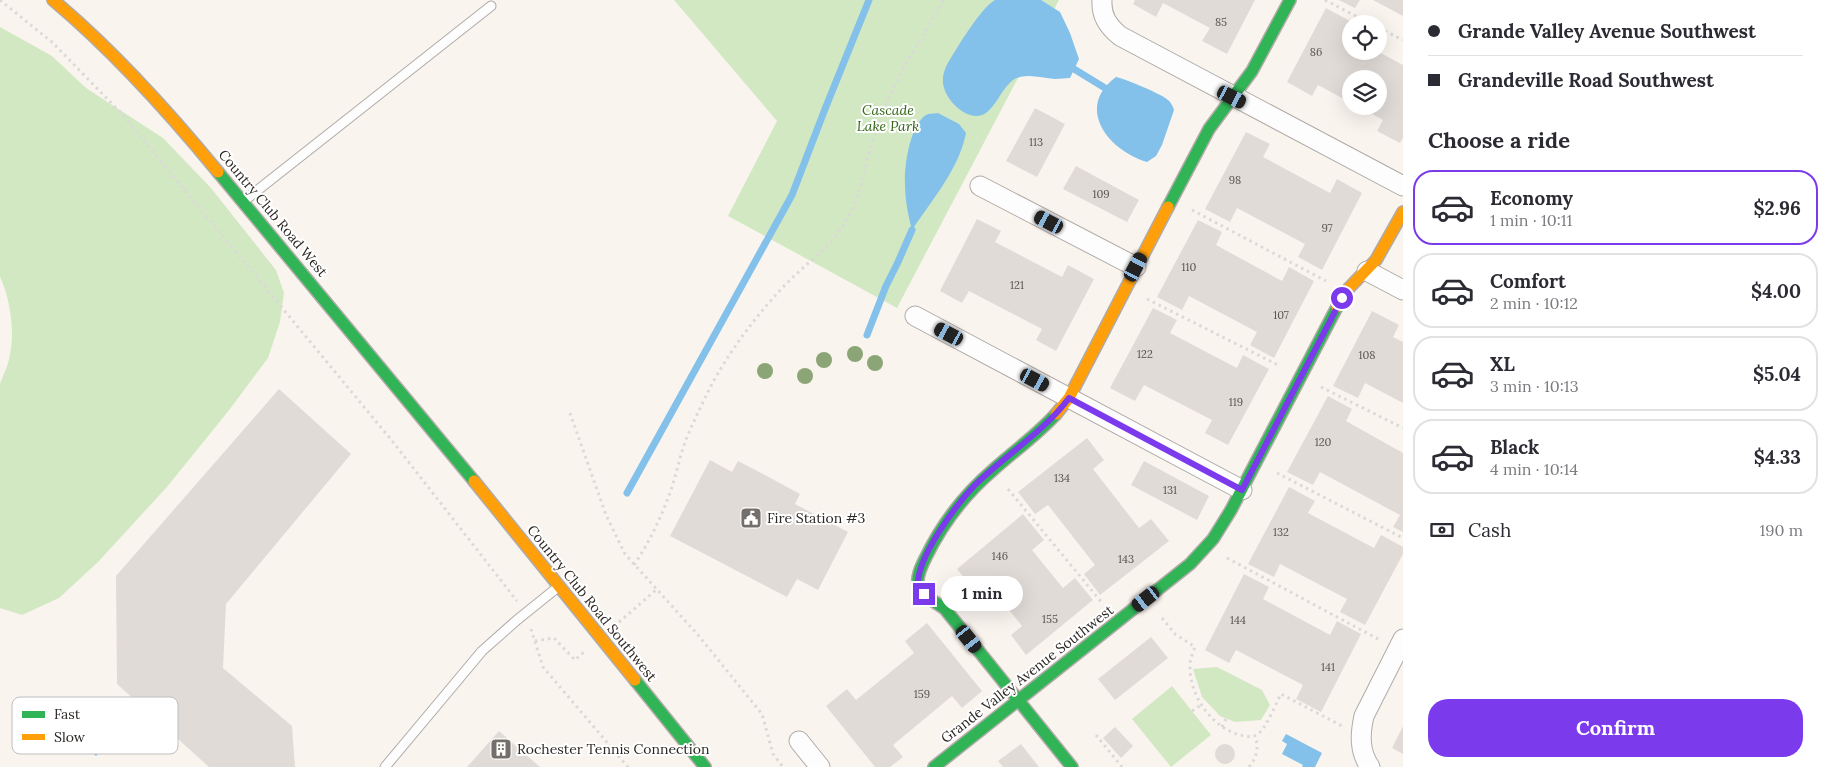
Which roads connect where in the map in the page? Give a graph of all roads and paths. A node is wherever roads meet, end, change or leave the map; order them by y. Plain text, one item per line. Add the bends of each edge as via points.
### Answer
1 (0, 0) edge
2 (53, 0) edge
3 (944, 0) edge
4 (1102, 0) edge
5 (1290, 0) edge
6 (1325, 0) edge
7 (491, 6) dead end
8 (1354, 15) edge
9 (1387, 32) edge
10 (1403, 40) edge
11 (1232, 97) junction
12 (980, 186) dead end
13 (1403, 186) edge
14 (1172, 199) junction
15 (244, 201) junction
16 (1403, 212) edge
17 (1136, 267) junction
18 (1367, 271) junction
19 (1126, 288) junction
20 (1403, 290) edge
21 (1347, 292) junction
22 (915, 316) dead end
23 (1300, 377) junction
24 (1069, 398) junction
25 (570, 413) dead end
26 (1403, 428) edge
27 (455, 458) joint
28 (1256, 462) junction
29 (992, 469) junction
30 (1242, 490) junction
31 (1403, 538) edge
32 (1207, 547) junction
33 (634, 565) junction
34 (560, 585) junction
35 (1146, 599) junction
36 (526, 613) junction
37 (1117, 622) junction
38 (1400, 644) edge
39 (1019, 700) junction
40 (1201, 705) junction
41 (1192, 711) dead end
42 (1226, 718) dead end
43 (1222, 727) junction
44 (1096, 735) dead end
45 (1255, 736) junction
46 (1360, 736) junction
47 (799, 741) dead end
48 (385, 767) edge
49 (628, 767) edge
50 (705, 767) edge
51 (783, 767) edge
52 (820, 767) edge
53 (934, 767) edge
54 (1072, 767) edge
55 (1122, 767) edge
56 (1249, 767) edge
57 (1370, 767) edge

1 - 36 path via 53,43 121,113 393,442
2 - 15 street, Country Club Road West via 132,72
3 - 33 path via 886,105 854,209 817,257 787,284 744,332 727,359 686,438 666,504 650,540
4 - 11 street via 1108,26 1120,36
5 - 11 street via 1260,59
6 - 8 path
7 - 15 lane
9 - 10 path
11 - 13 street
11 - 14 street via 1214,121
12 - 17 street
14 - 17 street
14 - 21 path
15 - 27 street, Country Club Road West
16 - 18 street, Grande Valley Avenue Southwest via 1388,242
17 - 19 street
18 - 20 street
18 - 21 street, Grande Valley Avenue Southwest
19 - 23 path
19 - 24 street
21 - 23 street, Grande Valley Avenue Southwest via 1334,310
22 - 24 street
23 - 26 path
23 - 28 street, Grande Valley Avenue Southwest
24 - 29 street via 1049,423
24 - 30 street
25 - 33 path via 606,516
27 - 34 street, Country Club Road Southwest
28 - 30 street, Grande Valley Avenue Southwest
28 - 31 path
29 - 37 path
29 - 39 street via 947,521 929,550 918,582 920,588 945,609
30 - 32 street, Grande Valley Avenue Southwest
32 - 35 street, Grande Valley Avenue Southwest
32 - 38 path
33 - 51 path via 698,635 762,714 773,754
34 - 36 lane
34 - 50 street, Country Club Road Southwest
35 - 37 street, Grande Valley Avenue Southwest
35 - 40 path via 1175,634 1195,647 1190,663 1191,682
36 - 48 lane via 482,651
36 - 49 path via 543,667
37 - 39 street, Grande Valley Avenue Southwest
38 - 46 street via 1368,705
39 - 53 street, Grande Valley Avenue Southwest
39 - 54 street
40 - 41 path
40 - 43 path
42 - 43 path
43 - 45 path via 1233,733
44 - 55 path
45 - 46 path via 1262,730 1280,694
45 - 56 path via 1258,750
46 - 57 street via 1363,755
47 - 52 street

